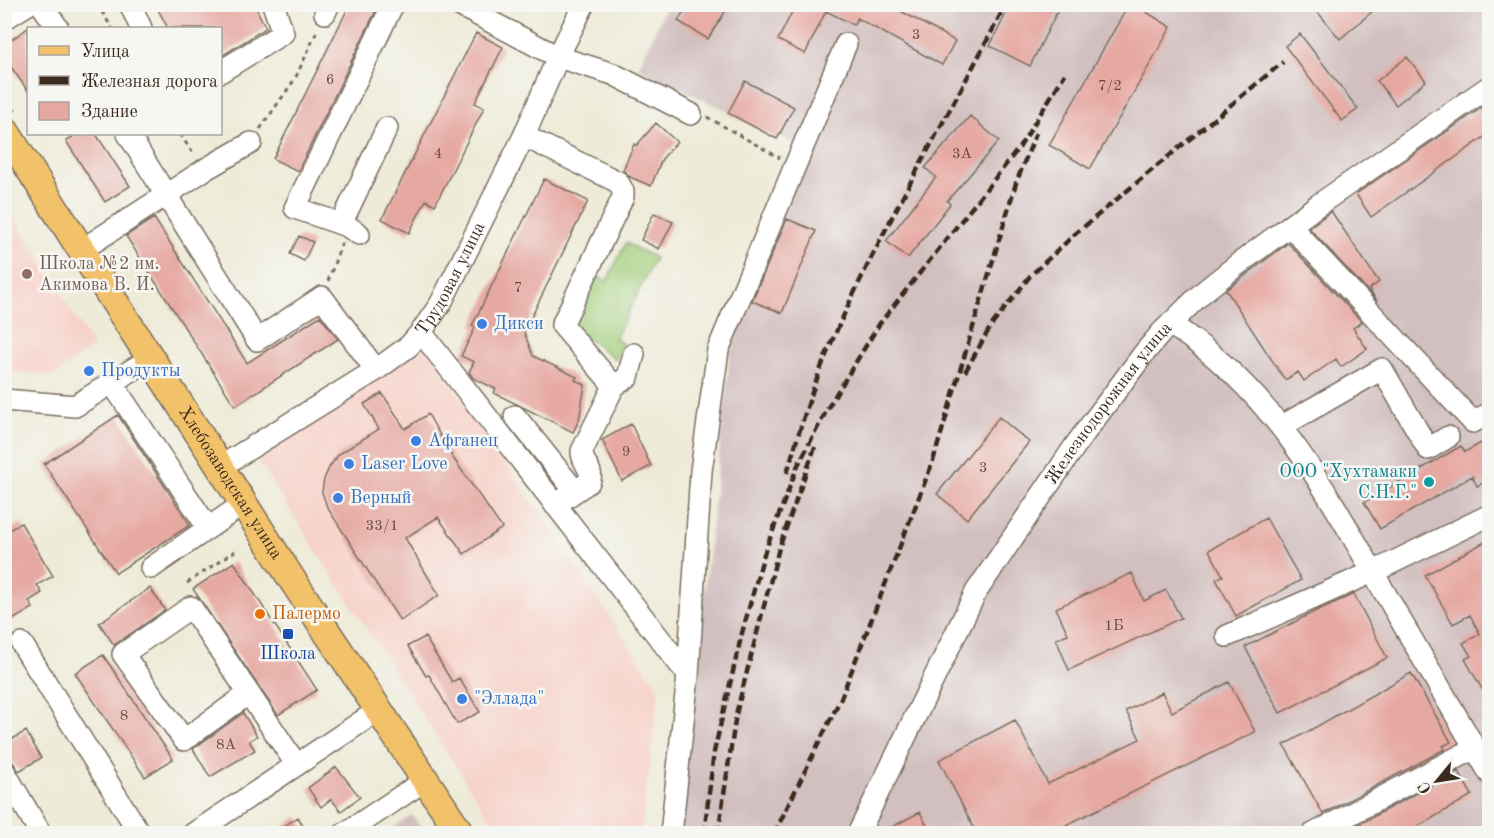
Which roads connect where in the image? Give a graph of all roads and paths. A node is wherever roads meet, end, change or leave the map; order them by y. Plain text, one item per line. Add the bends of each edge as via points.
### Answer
1 (28, 4) edge
2 (41, 4) edge
3 (97, 4) edge
4 (130, 4) edge
5 (273, 4) edge
6 (393, 4) edge
7 (584, 4) edge
8 (466, 6) edge
9 (327, 9) edge
10 (4, 18) edge
11 (57, 27) edge
12 (111, 27) edge
13 (141, 27) edge
14 (846, 44) dead end
15 (558, 57) junction
16 (222, 71) edge
17 (1490, 86) edge
18 (691, 114) dead end
19 (387, 128) dead end
20 (4, 129) edge
21 (129, 135) edge
22 (181, 135) edge
23 (524, 136) junction
24 (251, 143) joint
25 (204, 170) junction
26 (166, 195) junction
27 (1290, 226) junction
28 (349, 228) junction
29 (83, 249) junction
30 (322, 297) junction
31 (1170, 324) junction
32 (421, 332) junction
33 (634, 354) dead end
34 (151, 358) junction
35 (376, 370) junction
36 (112, 383) junction
37 (614, 386) junction
38 (4, 400) edge
39 (1490, 413) edge
40 (515, 416) dead end
41 (1282, 426) junction
42 (1448, 437) dead end
43 (220, 467) junction
44 (575, 491) junction
45 (243, 504) junction
46 (555, 505) junction
47 (1490, 515) edge
48 (208, 528) junction
49 (235, 551) dead end
50 (151, 568) dead end
51 (1373, 572) junction
52 (187, 583) dead end
53 (1227, 636) dead end
54 (22, 644) dead end
55 (687, 675) junction
56 (241, 699) dead end
57 (379, 710) junction
58 (1475, 748) junction
59 (296, 764) junction
60 (4, 771) edge
61 (1490, 774) edge
62 (424, 781) junction
63 (40, 834) edge
64 (140, 834) edge
65 (193, 834) edge
66 (344, 834) edge
67 (461, 834) edge
68 (671, 834) edge
69 (858, 834) edge
70 (1313, 834) edge

1 - 10 street
2 - 11 street
3 - 12 path
4 - 13 street
5 - 16 street via 283,33
6 - 28 street via 295,208
7 - 15 street, Трудовая улица
8 - 15 street
9 - 24 path via 295,79
14 - 55 street via 718,350 701,471
15 - 18 street via 613,74
15 - 23 street, Трудовая улица
17 - 27 street, Железнодорожная улица
19 - 28 street
20 - 29 main road, Хлебозаводская улица
21 - 26 street
22 - 25 path
23 - 32 street, Трудовая улица via 441,303
23 - 37 street via 618,182 623,191 562,325
24 - 25 street
25 - 26 street
26 - 29 street
26 - 30 street via 257,340
27 - 31 street, Железнодорожная улица via 1202,293
27 - 39 street via 1473,422
28 - 30 path
29 - 34 main road, Хлебозаводская улица
30 - 35 street
31 - 41 street via 1241,381
31 - 69 street, Железнодорожная улица via 1077,442 976,592
32 - 35 street, Трудовая улица
32 - 46 street
33 - 37 street via 628,376
34 - 36 street
34 - 43 main road, Хлебозаводская улица
35 - 43 street, Трудовая улица
36 - 38 street via 75,406
36 - 48 street
37 - 44 street via 582,451 591,477
40 - 44 street
41 - 42 street via 1382,369 1428,449
41 - 51 street via 1329,494
43 - 45 main road, Хлебозаводская улица
44 - 46 street
45 - 48 street
45 - 57 main road, Хлебозаводская улица
46 - 55 street
47 - 51 street
48 - 50 street
49 - 52 path
51 - 53 street
51 - 58 street
54 - 64 street
55 - 68 street
56 - 59 street via 184,740 123,654 191,607
57 - 59 street
57 - 62 main road, Хлебозаводская улица
58 - 61 street
58 - 70 street
59 - 65 street
60 - 63 street
62 - 66 street
62 - 67 main road, Хлебозаводская улица

